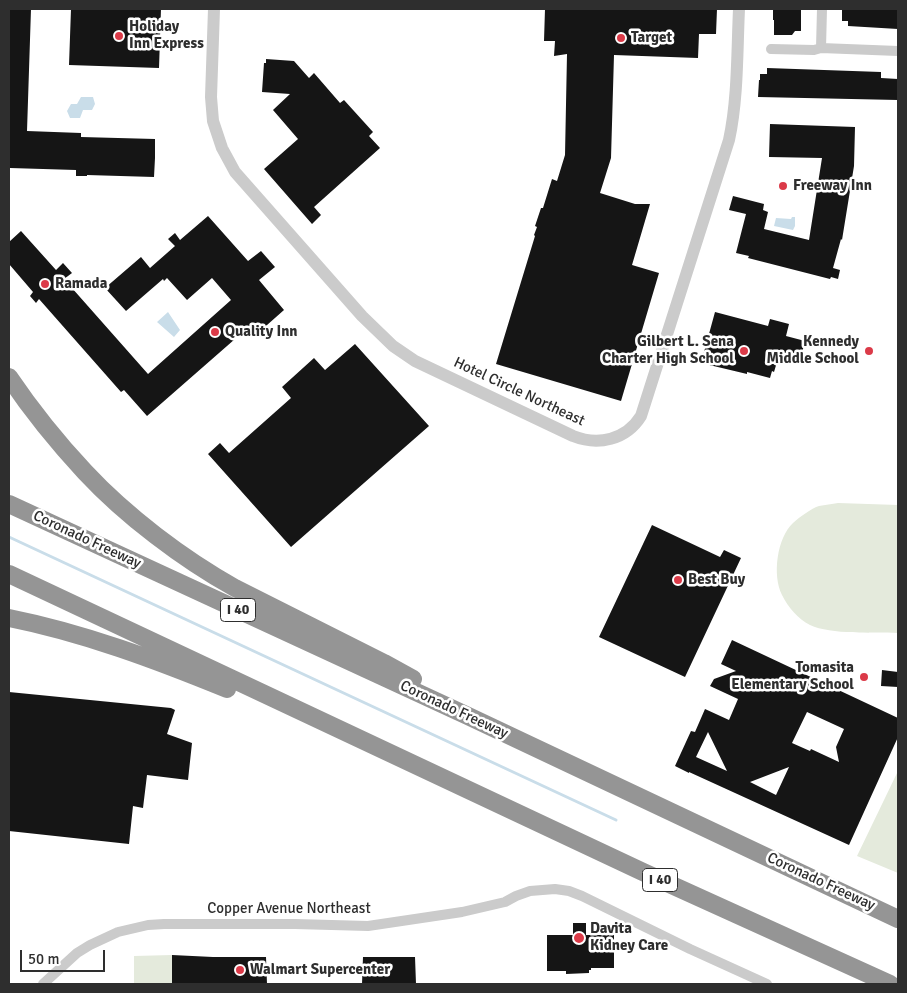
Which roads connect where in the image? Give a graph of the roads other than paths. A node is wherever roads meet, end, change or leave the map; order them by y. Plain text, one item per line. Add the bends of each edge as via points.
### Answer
1 (214, 9) edge
2 (739, 9) edge
3 (822, 9) edge
4 (821, 48) junction
5 (771, 49) dead end
6 (898, 50) edge
7 (9, 378) edge
8 (9, 504) edge
9 (9, 574) edge
10 (9, 618) edge
11 (468, 716) junction
12 (432, 772) junction
13 (898, 919) edge
14 (43, 984) edge
15 (767, 984) edge
16 (890, 984) edge

1 - 2 street, Hotel Circle Northeast via 213,121 235,172 362,316 393,346 415,361 588,441 603,441 630,429 644,407 732,128
3 - 4 street
4 - 5 street
4 - 6 street
7 - 11 highway via 86,473 128,512 178,551 235,588 405,674
8 - 11 highway, Coronado Freeway / I 40
9 - 12 highway, I 40
10 - 12 highway via 104,642 176,668
11 - 13 highway, Coronado Freeway / I 40
12 - 16 highway, I 40
14 - 15 street, Copper Avenue Northeast via 83,949 133,928 164,924 368,926 462,912 506,902 530,891 555,889 582,896

